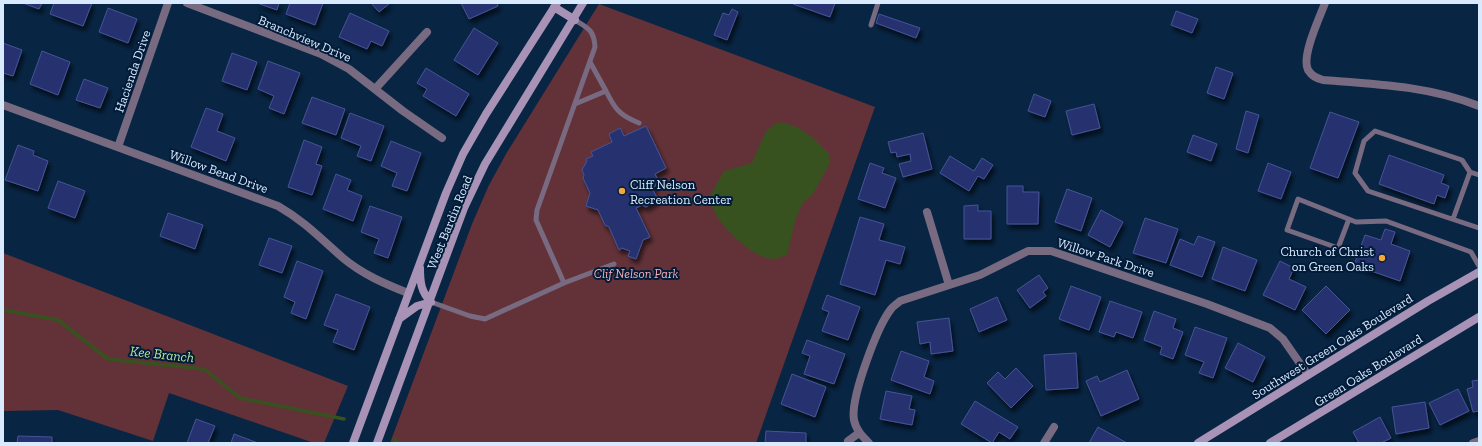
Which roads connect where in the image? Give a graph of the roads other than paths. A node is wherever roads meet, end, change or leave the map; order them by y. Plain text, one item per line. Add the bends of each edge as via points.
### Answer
1 (168, 3) edge
2 (187, 3) edge
3 (584, 3) edge
4 (878, 3) edge
5 (1326, 3) edge
6 (556, 5) edge
7 (574, 20) junction
8 (871, 25) dead end
9 (427, 32) dead end
10 (590, 62) junction
11 (376, 88) junction
12 (606, 91) junction
13 (575, 104) junction
14 (3, 105) edge
15 (1479, 106) edge
16 (639, 123) dead end
17 (442, 138) dead end
18 (118, 147) junction
19 (1470, 172) junction
20 (1479, 175) edge
21 (927, 212) dead end
22 (1349, 219) junction
23 (1453, 219) junction
24 (1479, 228) edge
25 (420, 263) junction
26 (614, 264) dead end
27 (1479, 266) edge
28 (1479, 272) edge
29 (564, 283) junction
30 (949, 285) junction
31 (408, 293) junction
32 (431, 302) junction
33 (1479, 317) edge
34 (398, 319) junction
35 (1308, 375) junction
36 (1054, 427) dead end
37 (859, 433) junction
38 (848, 441) dead end
39 (1479, 441) edge
40 (352, 443) edge
41 (377, 443) edge
42 (869, 443) edge
43 (1044, 443) edge
44 (1198, 443) edge
45 (1270, 443) edge
46 (1473, 443) edge

1 - 18 street, Hacienda Drive
2 - 11 street, Branchview Drive via 321,54
3 - 7 street, West Bardin Road
4 - 8 lane
5 - 15 street via 1306,58 1307,68 1313,76 1323,80 1401,86
6 - 7 street
6 - 25 street, West Bardin Road via 486,114 464,154 446,193
7 - 10 lane via 590,29 595,37
7 - 32 street, West Bardin Road via 485,164 464,208
9 - 11 street
10 - 12 lane
10 - 13 lane
11 - 17 street, Branchview Drive via 403,111
12 - 13 lane
12 - 16 lane via 621,115
13 - 29 lane via 536,220
14 - 18 street, Willow Bend Drive
18 - 31 street, Willow Bend Drive via 278,206 297,216 360,271
19 - 20 lane
19 - 23 lane
19 - 23 lane via 1462,160 1375,131 1364,141 1355,173 1368,191
21 - 30 street
22 - 22 lane via 1298,199 1287,230 1338,248
22 - 27 lane via 1356,222 1386,222 1471,252
23 - 24 lane
25 - 31 street, West Bardin Road
25 - 32 street via 420,284
26 - 29 lane
28 - 35 street, Southwest Green Oaks Boulevard
29 - 32 lane via 485,319
30 - 35 street, Willow Park Drive via 980,275 1028,251 1051,250 1270,328 1283,339
30 - 37 street, Willow Park Drive via 900,301 891,309 875,341 854,402 854,420
31 - 34 street, West Bardin Road
32 - 34 street via 417,306
32 - 41 street, West Bardin Road
33 - 45 street, Green Oaks Boulevard
34 - 40 street, West Bardin Road
35 - 44 street, Southwest Green Oaks Boulevard
36 - 43 street
37 - 38 street
37 - 42 street
39 - 46 street

